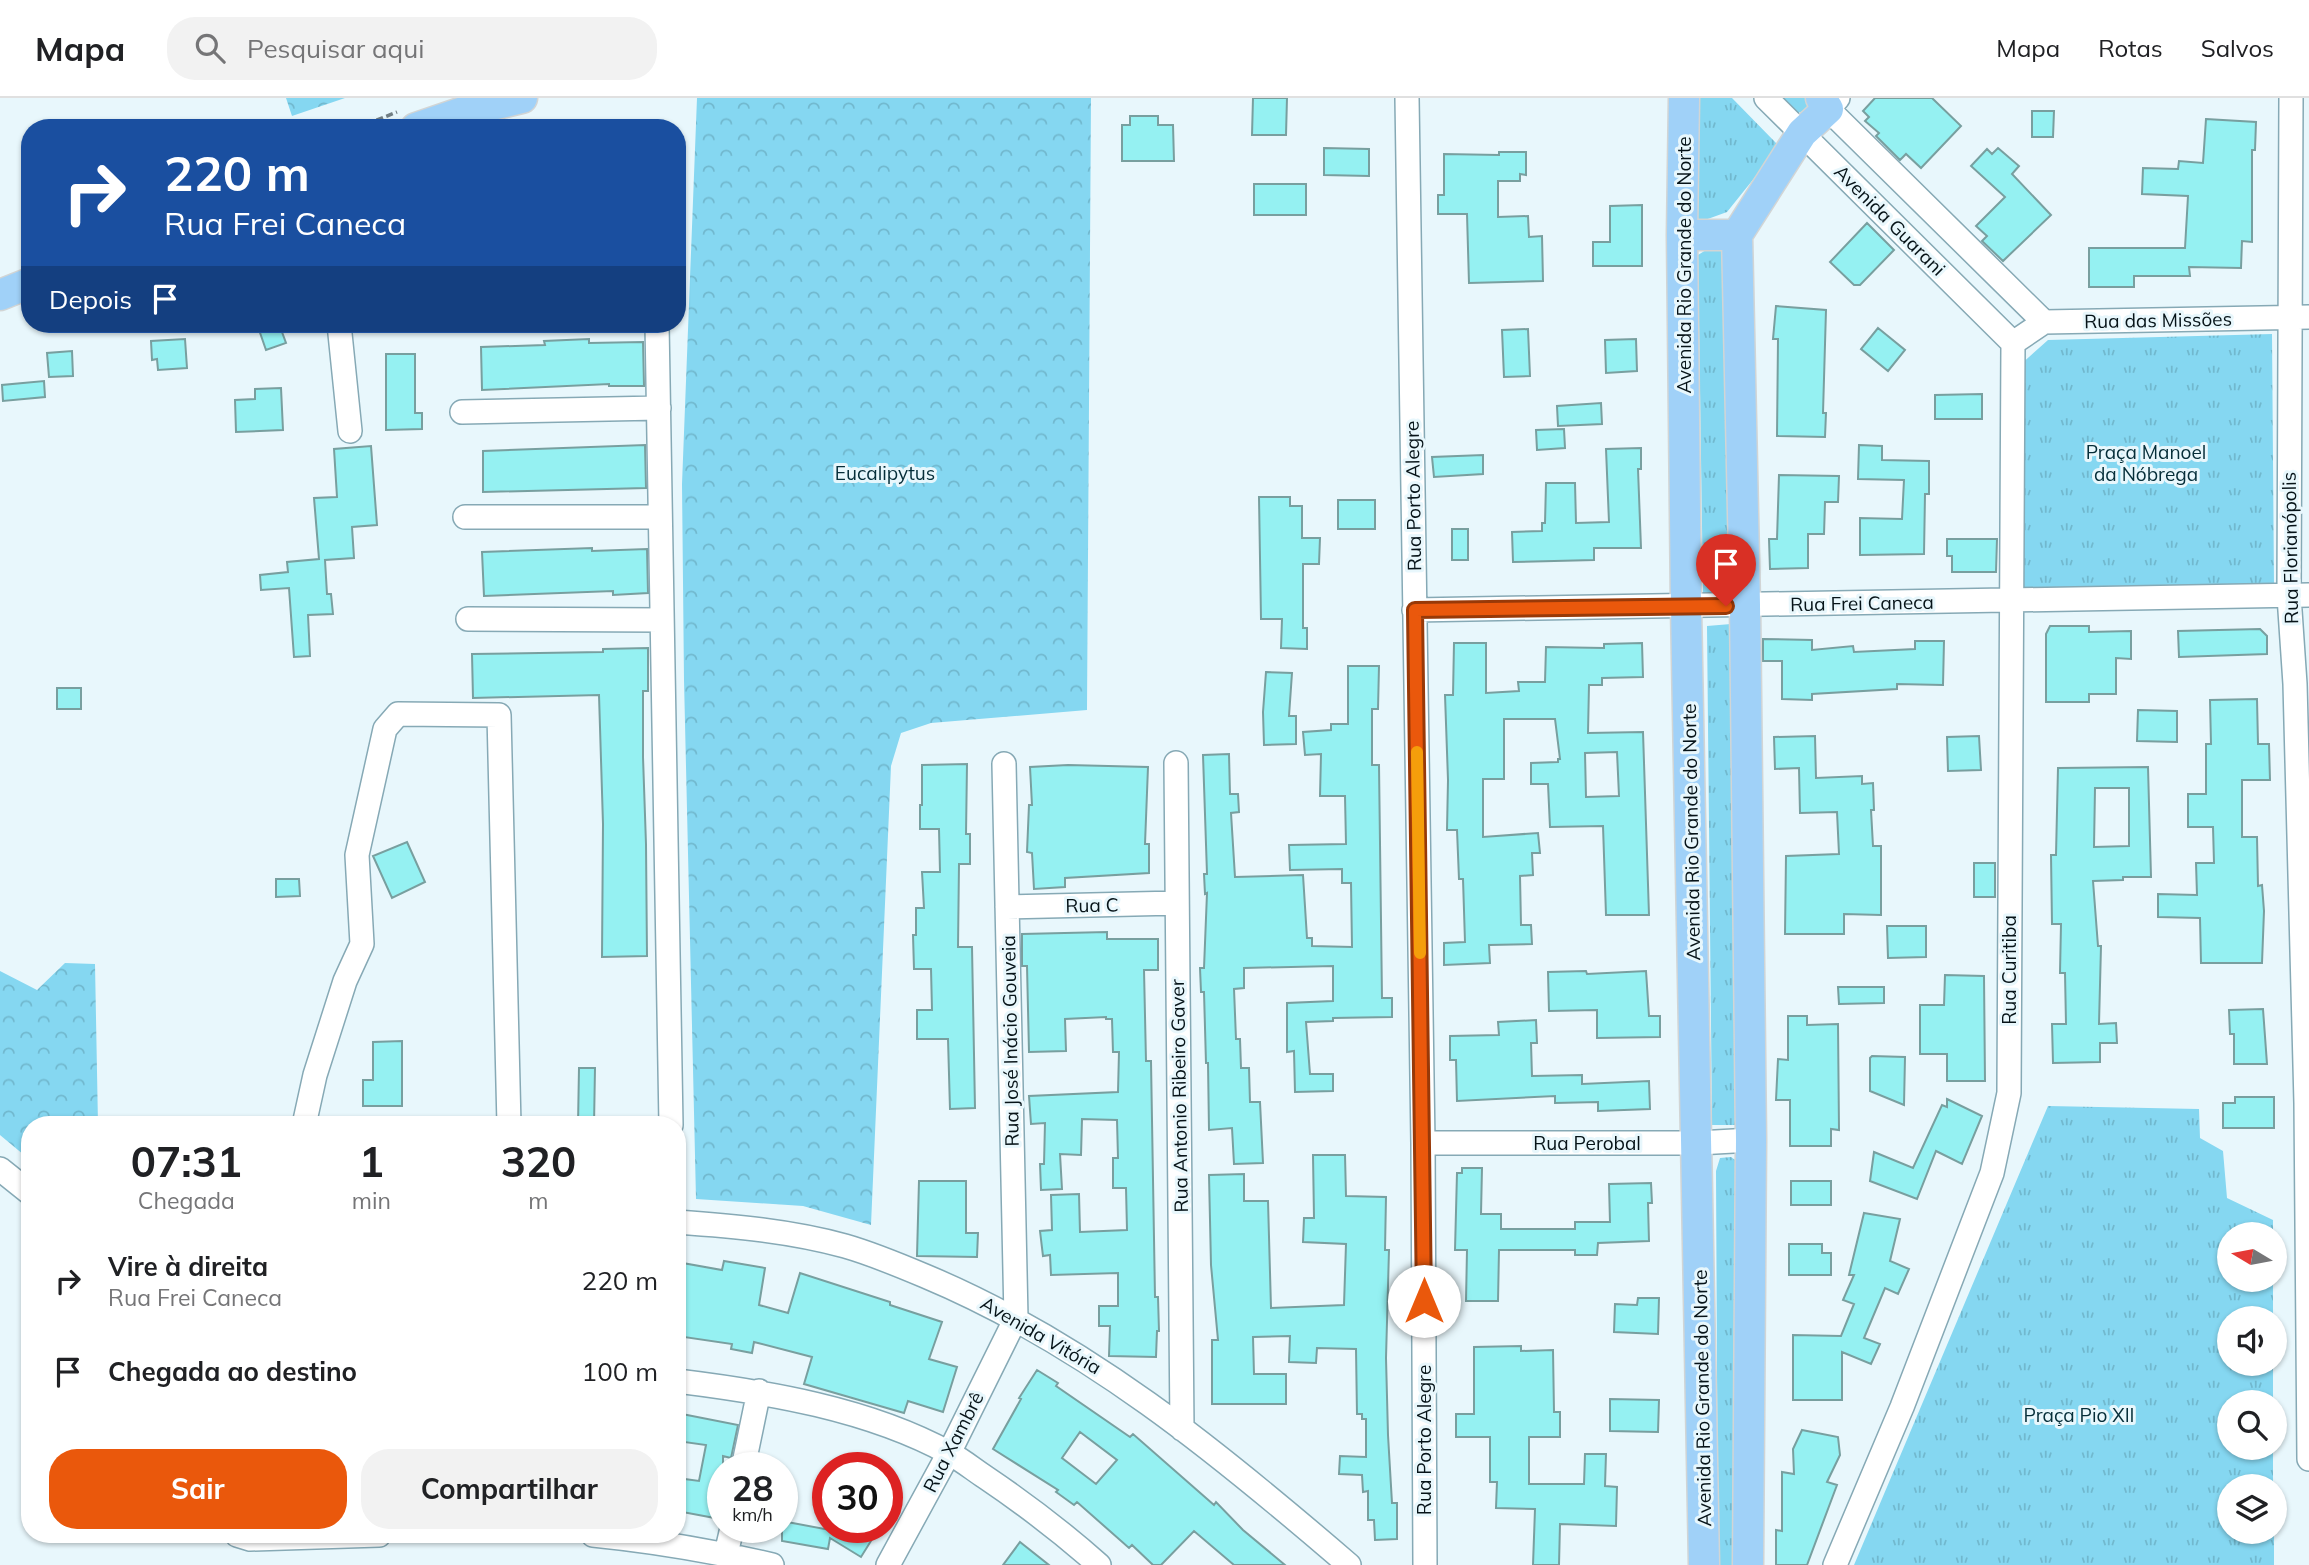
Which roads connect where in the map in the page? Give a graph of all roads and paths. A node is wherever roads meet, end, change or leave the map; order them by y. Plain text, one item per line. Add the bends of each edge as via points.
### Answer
1 (522, 98) edge
2 (1407, 98) edge
3 (1685, 98) edge
4 (1766, 98) edge
5 (2291, 98) edge
6 (1829, 102) edge
7 (442, 119) edge
8 (1802, 133) junction
9 (1682, 235) junction
10 (1737, 235) junction
11 (21, 286) edge
12 (0, 295) edge
13 (2299, 317) edge
14 (2044, 322) junction
15 (340, 333) edge
16 (657, 333) edge
17 (2013, 343) junction
18 (659, 408) junction
19 (462, 412) dead end
20 (350, 431) dead end
21 (465, 517) dead end
22 (660, 517) junction
23 (2302, 599) edge
24 (2011, 601) junction
25 (1745, 605) junction
26 (1686, 607) junction
27 (1415, 610) junction
28 (468, 619) dead end
29 (662, 620) junction
30 (2309, 621) edge
31 (1176, 763) dead end
32 (1004, 764) dead end
33 (1177, 903) junction
34 (1007, 907) junction
35 (306, 1116) edge
36 (509, 1116) edge
37 (671, 1116) edge
38 (1751, 1140) junction
39 (1423, 1143) junction
40 (1698, 1143) junction
41 (0, 1169) edge
42 (21, 1186) edge
43 (686, 1223) edge
44 (1016, 1318) junction
45 (2308, 1355) edge
46 (686, 1382) edge
47 (759, 1391) junction
48 (1182, 1429) junction
49 (746, 1452) edge
50 (949, 1453) junction
51 (2309, 1459) edge
52 (659, 1543) edge
53 (729, 1543) edge
54 (726, 1554) junction
55 (772, 1565) edge
56 (888, 1565) edge
57 (1099, 1565) edge
58 (1349, 1565) edge
59 (1425, 1565) edge
60 (1704, 1565) edge
61 (1748, 1565) edge
62 (1835, 1565) edge

1 - 7 main road
2 - 27 street, Rua Porto Alegre
3 - 9 main road, Avenida Rio Grande do Norte
4 - 8 street, Avenida Guarani
5 - 13 street, Rua Florianópolis
6 - 8 main road
6 - 14 street, Avenida Guarani
8 - 10 main road
8 - 17 street, Avenida Guarani
9 - 10 main road
9 - 26 main road, Avenida Rio Grande do Norte
10 - 25 main road
11 - 12 main road
13 - 14 street, Rua das Missões
13 - 23 street, Rua Florianópolis
14 - 17 street
15 - 20 street
16 - 18 street
17 - 24 street, Rua Curitiba
18 - 19 street
18 - 22 street
21 - 22 street
22 - 29 street
23 - 24 street, Rua Frei Caneca
23 - 30 street
23 - 45 street, Rua Florianópolis via 2295,684
24 - 25 street, Rua Frei Caneca
24 - 62 street, Rua Curitiba via 2009,1093 1992,1173
25 - 26 street, Rua Frei Caneca
25 - 38 main road
26 - 27 street, Rua Frei Caneca
26 - 40 main road, Avenida Rio Grande do Norte
27 - 39 street, Rua Porto Alegre
28 - 29 street
29 - 37 street
31 - 33 street, Rua Antonio Ribeiro Gaver
32 - 34 street, Rua José Inácio Gouveia
33 - 34 street, Rua C
33 - 48 street, Rua Antonio Ribeiro Gaver
34 - 44 street, Rua José Inácio Gouveia
35 - 36 street via 345,981 362,944 357,855 385,729 398,715 499,715
38 - 40 street, Rua Perobal
38 - 61 main road
39 - 40 street, Rua Perobal
39 - 59 street, Rua Porto Alegre
40 - 60 main road, Avenida Rio Grande do Norte
41 - 42 street
43 - 44 street, Avenida Vitória via 785,1233 845,1246 943,1283
44 - 48 street, Avenida Vitória via 1111,1376
44 - 50 street, Rua Xambrê
45 - 51 street, Rua Florianópolis
46 - 47 street
47 - 49 street
47 - 50 street via 868,1420
48 - 58 street, Avenida Vitória
50 - 56 street, Rua Xambrê
50 - 57 street via 1021,1501
52 - 54 street
53 - 54 street
54 - 55 street

